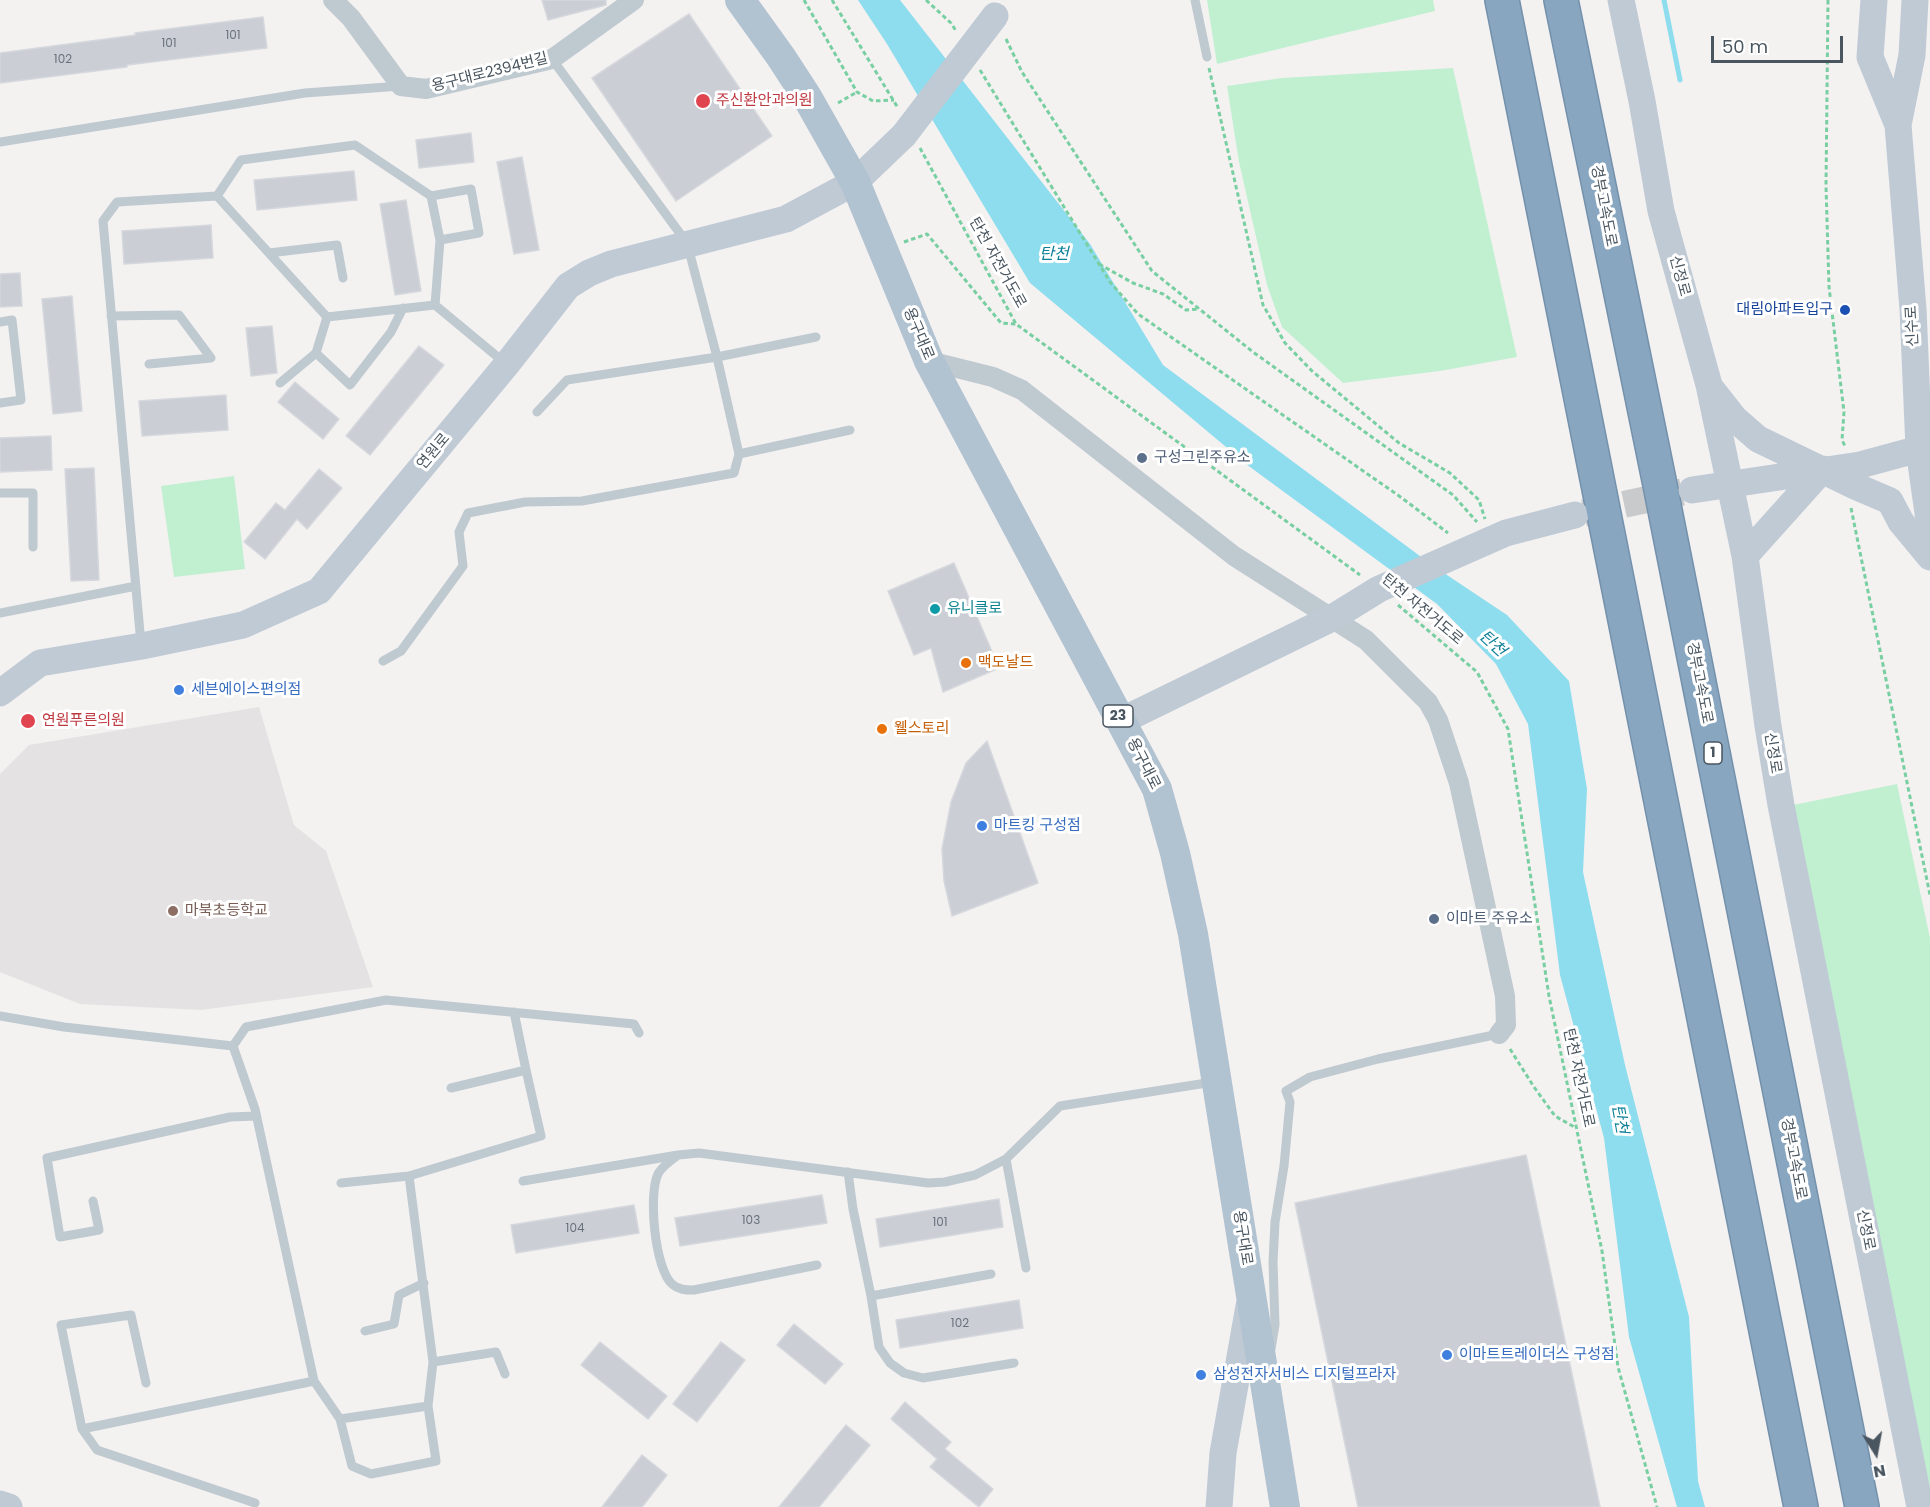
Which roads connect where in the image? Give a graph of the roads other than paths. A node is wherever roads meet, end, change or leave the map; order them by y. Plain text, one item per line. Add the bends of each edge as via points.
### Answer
1 (333, 0) edge
2 (634, 0) edge
3 (740, 0) edge
4 (1195, 0) edge
5 (1502, 0) edge
6 (1561, 0) edge
7 (1620, 0) edge
8 (1874, 0) edge
9 (1915, 0) edge
10 (998, 8) edge
11 (1207, 57) road end
12 (552, 59) junction
13 (401, 86) junction
14 (1898, 125) junction
15 (0, 142) edge
16 (855, 182) junction
17 (218, 196) junction
18 (431, 196) junction
19 (440, 240) junction
20 (687, 243) junction
21 (269, 253) junction
22 (343, 278) dead end
23 (435, 305) junction
24 (403, 308) junction
25 (1913, 309) junction
26 (111, 316) junction
27 (327, 317) junction
28 (0, 322) edge
29 (1930, 334) edge
30 (816, 338) dead end
31 (316, 353) junction
32 (717, 357) junction
33 (929, 360) junction
34 (149, 364) dead end
35 (507, 364) junction
36 (280, 383) dead end
37 (1709, 385) junction
38 (0, 403) edge
39 (537, 412) dead end
40 (850, 430) dead end
41 (1924, 448) edge
42 (739, 454) junction
43 (1823, 470) junction
44 (1729, 485) junction
45 (1692, 490) tunnel mouth
46 (0, 494) edge
47 (1575, 515) tunnel mouth
48 (1930, 527) edge
49 (33, 547) dead end
50 (1745, 556) junction
51 (1930, 557) edge
52 (136, 586) junction
53 (0, 613) edge
54 (1332, 618) junction
55 (141, 646) junction
56 (382, 661) dead end
57 (0, 693) edge
58 (1121, 721) junction
59 (514, 1012) junction
60 (0, 1016) edge
61 (639, 1032) dead end
62 (1498, 1035) joint
63 (233, 1046) junction
64 (526, 1070) junction
65 (1216, 1081) junction
66 (451, 1088) dead end
67 (256, 1116) junction
68 (678, 1155) junction
69 (1006, 1159) junction
70 (848, 1172) junction
71 (409, 1176) junction
72 (523, 1181) dead end
73 (341, 1183) dead end
74 (93, 1201) dead end
75 (817, 1265) dead end
76 (1026, 1268) dead end
77 (991, 1274) dead end
78 (424, 1283) junction
79 (871, 1296) junction
80 (1251, 1296) junction
81 (365, 1331) dead end
82 (433, 1362) junction
83 (1014, 1363) dead end
84 (505, 1374) dead end
85 (315, 1381) junction
86 (1265, 1381) junction
87 (146, 1383) dead end
88 (428, 1406) junction
89 (340, 1419) junction
90 (82, 1429) junction
91 (255, 1503) dead end
92 (0, 1504) edge
93 (9, 1507) edge
94 (1219, 1507) edge
95 (1285, 1507) edge
96 (1801, 1507) edge
97 (1862, 1507) edge
98 (1920, 1507) edge

1 - 13 street
2 - 12 street, 용구대로2394번길
3 - 16 main road, 용구대로 / 23 via 807,97
4 - 11 lane
5 - 96 highway
6 - 97 highway, 경부고속도로 / 1
7 - 37 street, 신정로 via 1661,211
8 - 14 street, 신수로 via 1870,57
9 - 14 street, 신수로 via 1912,55
10 - 16 street, 연원로, bridge via 906,129
12 - 13 street, 용구대로2394번길 via 426,89
12 - 20 lane
13 - 15 lane via 305,93
14 - 25 street, 신수로
16 - 20 street, 연원로 via 786,219
16 - 33 main road, 용구대로 / 23
17 - 18 lane via 241,160 355,145
17 - 21 lane
17 - 26 lane via 117,202 103,221
18 - 19 lane
18 - 19 lane via 471,189 479,233
19 - 23 lane
20 - 32 lane
20 - 35 street, 연원로 via 611,264 568,286
21 - 22 lane via 337,245
21 - 27 lane
23 - 24 lane
23 - 35 lane
24 - 27 lane
24 - 31 lane via 391,332 350,385
25 - 29 street
25 - 41 street, 신수로
26 - 34 lane via 179,315 211,358
26 - 52 lane
27 - 31 lane
28 - 38 lane via 12,320 21,400
30 - 32 lane
31 - 36 lane
32 - 39 lane via 567,380
32 - 42 lane
33 - 54 street via 993,377 1022,390 1234,556
33 - 58 main road, 용구대로 / 23
35 - 55 street, 연원로 via 319,591 243,625
37 - 43 street via 1735,419 1758,439
37 - 44 street, 신정로
40 - 42 lane
41 - 43 street
41 - 48 street, 신수로
42 - 56 lane via 734,473 582,501 525,502 468,513 459,532 463,566 401,651
43 - 44 street
43 - 50 street
43 - 51 street via 1890,501 1901,522
44 - 45 street
44 - 50 street, 신정로
46 - 49 lane via 33,493
47 - 54 street via 1506,533 1378,589
50 - 98 street, 신정로 via 1781,805
52 - 53 lane
52 - 55 lane
54 - 58 street
54 - 62 street via 1383,656 1428,702 1438,720 1459,783 1504,996 1506,1025
55 - 57 street, 연원로 via 40,663
58 - 65 main road, 용구대로 / 23 via 1157,789 1175,853
59 - 61 lane via 634,1024
59 - 63 lane via 386,1000 246,1027
59 - 64 lane
60 - 63 lane
62 - 86 lane via 1355,1065 1310,1077 1286,1091 1290,1102 1273,1262 1275,1325
63 - 67 lane
64 - 66 lane
64 - 71 lane via 541,1136
65 - 69 lane via 1060,1106
65 - 80 main road, 용구대로 / 23
67 - 74 lane via 230,1117 47,1158 60,1237 99,1230
67 - 85 lane
68 - 70 lane via 699,1153
68 - 72 lane
68 - 75 lane via 658,1172 652,1198 655,1233 664,1272 671,1283 694,1290
69 - 70 lane via 975,1175 945,1182
69 - 76 lane
70 - 79 lane
71 - 73 lane
71 - 78 lane
77 - 79 lane
78 - 81 lane via 399,1295 394,1323
78 - 82 lane
79 - 83 lane via 879,1347 890,1363 904,1373 923,1378
80 - 86 main road, 용구대로 / 23
80 - 94 street via 1223,1453
82 - 84 lane via 496,1352
82 - 88 lane
85 - 89 lane
85 - 90 lane
86 - 95 main road, 용구대로 / 23
87 - 90 lane via 131,1315 62,1325
88 - 89 lane
88 - 89 lane via 436,1461 371,1474 352,1466
90 - 91 lane via 97,1450
92 - 93 street

